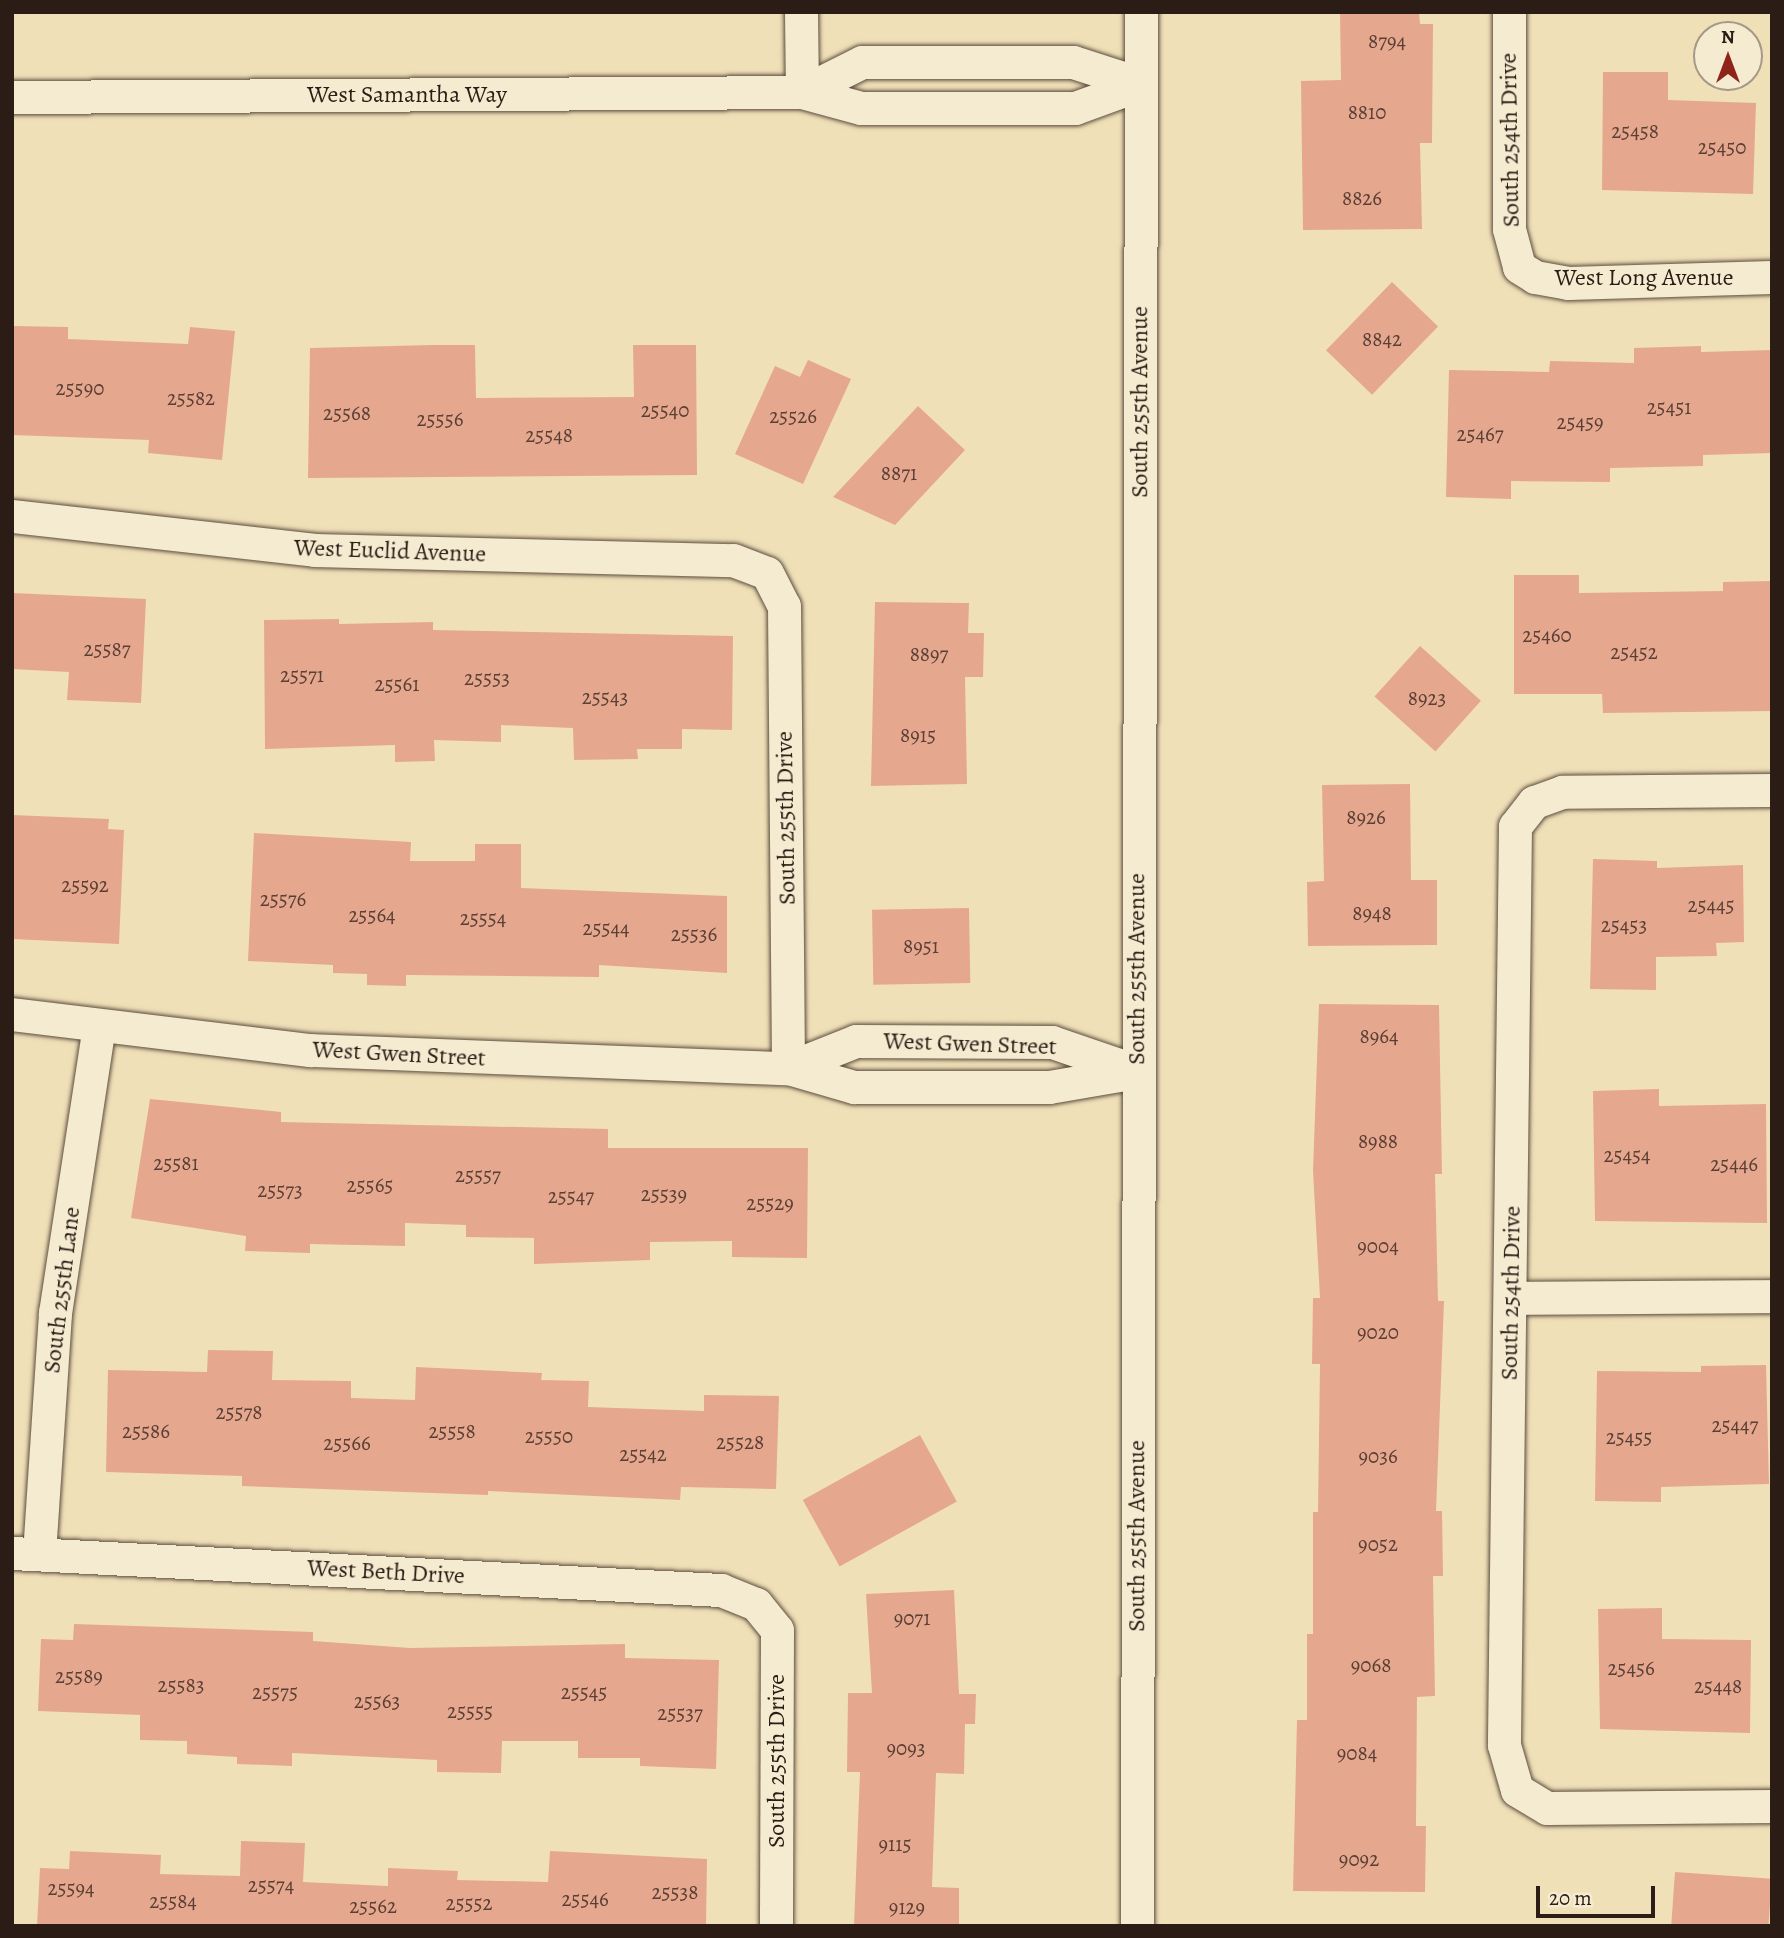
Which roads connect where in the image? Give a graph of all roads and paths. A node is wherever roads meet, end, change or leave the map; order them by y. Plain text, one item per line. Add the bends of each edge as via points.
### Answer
1 (801, 12) edge
2 (1141, 12) edge
3 (1509, 12) edge
4 (1141, 83) junction
5 (802, 92) junction
6 (12, 97) edge
7 (1519, 267) joint
8 (1772, 277) edge
9 (12, 516) edge
10 (767, 573) joint
11 (1772, 790) edge
12 (12, 1014) edge
13 (99, 1027) junction
14 (788, 1068) junction
15 (1137, 1072) junction
16 (1772, 1296) edge
17 (1511, 1298) junction
18 (25, 1553) edge
19 (757, 1604) joint
20 (1772, 1806) edge
21 (776, 1926) edge
22 (1137, 1926) edge

1 - 5 street
2 - 4 street, South 255th Avenue
3 - 7 street, South 254th Drive via 1509,229
4 - 5 street via 1075,108 861,108
4 - 5 street via 1073,62 862,62
4 - 15 street, South 255th Avenue
5 - 6 street, West Samantha Way
7 - 8 street, West Long Avenue via 1535,277 1568,283
9 - 10 street, West Euclid Avenue via 314,550 733,560
10 - 14 street, South 255th Drive via 783,606
11 - 17 street, South 254th Drive via 1562,792 1534,802 1515,826
12 - 13 street, West Gwen Street
13 - 14 street, West Gwen Street via 310,1051
13 - 18 street, South 255th Lane via 55,1313
14 - 15 street, West Gwen Street via 854,1087 1049,1087
14 - 15 street, West Gwen Street via 856,1041 1038,1042
15 - 22 street, South 255th Avenue
16 - 17 street
17 - 20 street, South 254th Drive via 1504,1745 1517,1790 1547,1808
18 - 19 street, West Beth Drive via 721,1590
19 - 21 street, South 255th Drive via 778,1630

